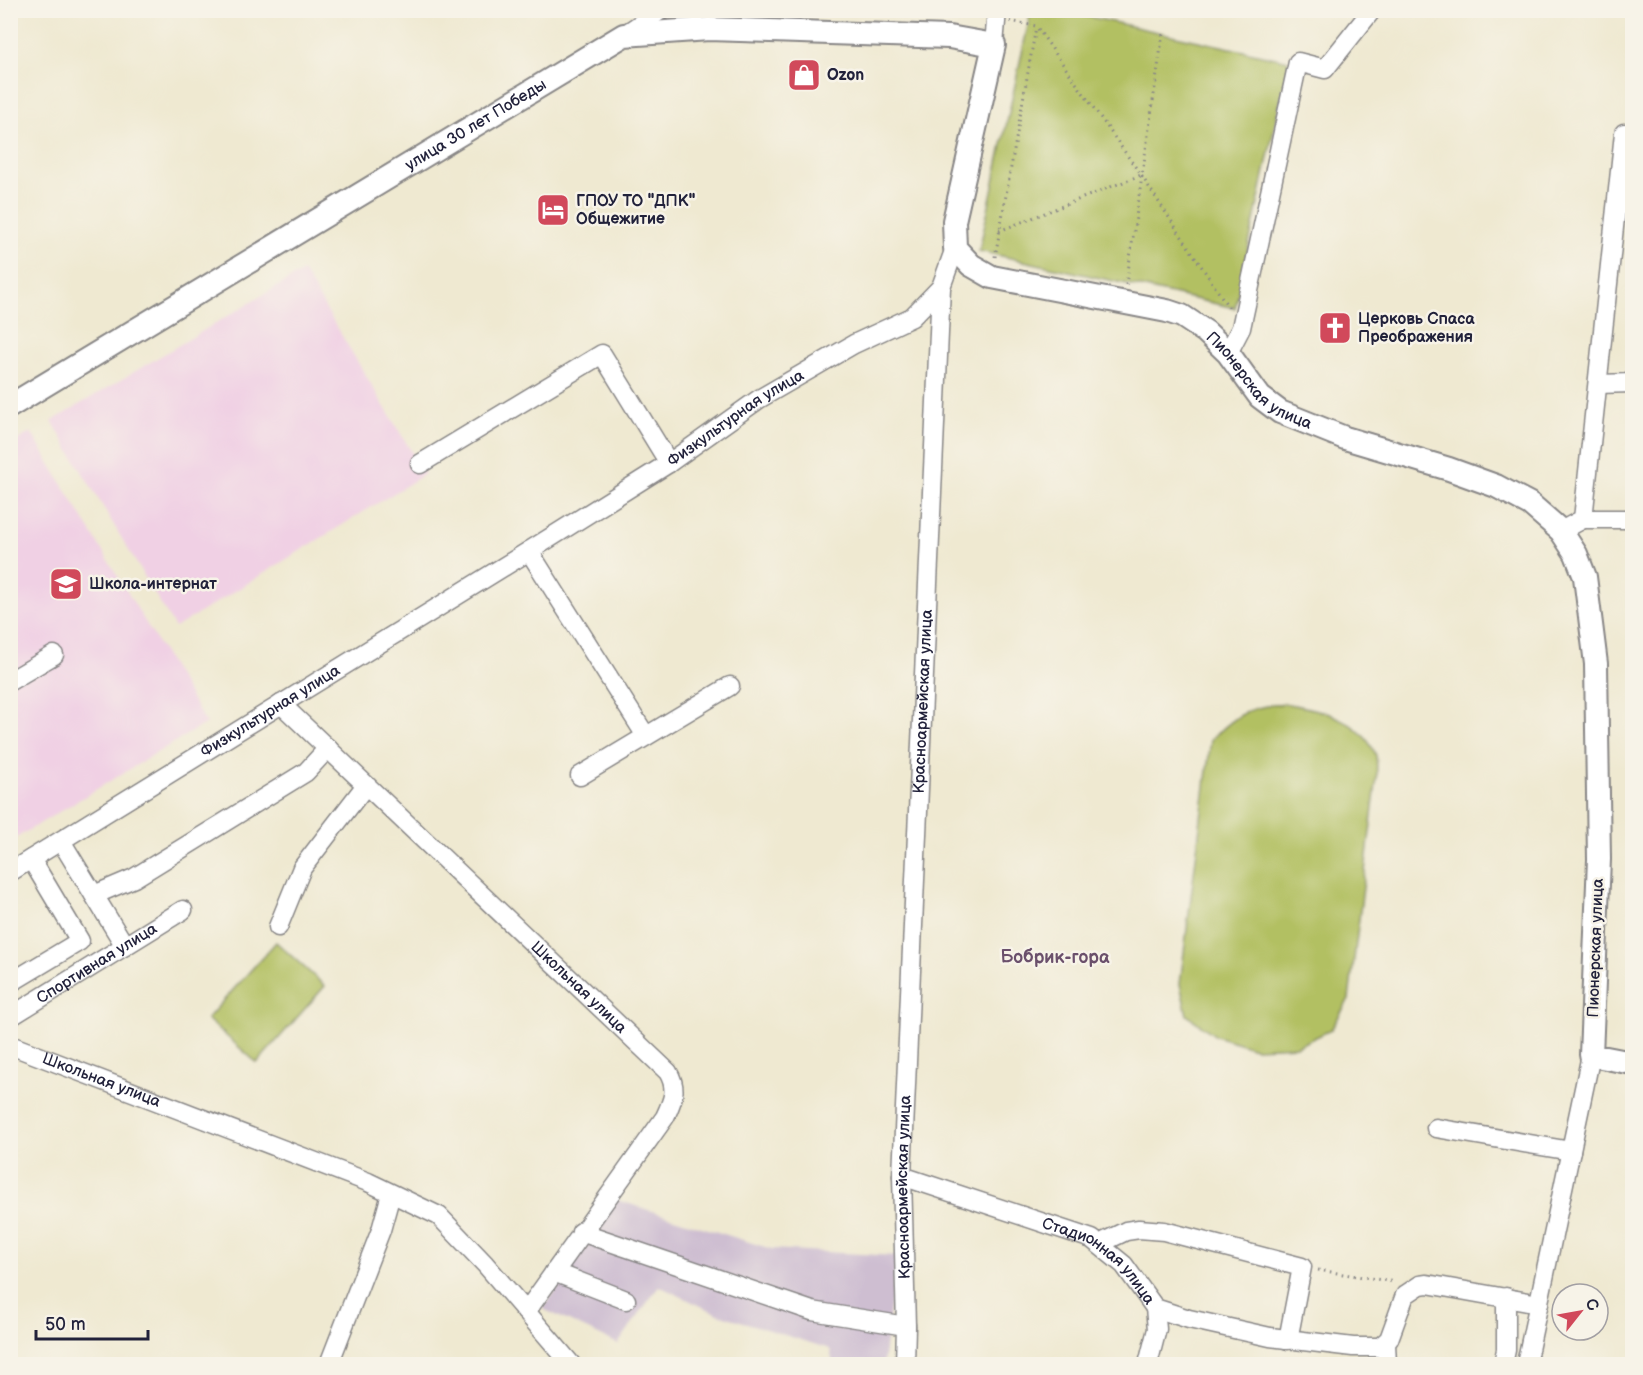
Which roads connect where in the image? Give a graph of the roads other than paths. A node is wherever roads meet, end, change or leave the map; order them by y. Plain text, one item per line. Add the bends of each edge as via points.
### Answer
1 (661, 10) edge
2 (1372, 10) edge
3 (996, 15) edge
4 (624, 35) junction
5 (994, 45) junction
6 (1624, 133) dead end
7 (955, 248) junction
8 (941, 287) junction
9 (1228, 353) junction
10 (1632, 383) edge
11 (1598, 384) junction
12 (10, 406) edge
13 (669, 463) junction
14 (420, 464) dead end
15 (1583, 519) junction
16 (1632, 519) edge
17 (1561, 531) junction
18 (529, 551) junction
19 (54, 655) dead end
20 (10, 681) edge
21 (730, 686) dead end
22 (281, 704) junction
23 (646, 736) junction
24 (327, 748) junction
25 (580, 776) dead end
26 (366, 785) junction
27 (61, 841) junction
28 (31, 859) junction
29 (10, 872) edge
30 (94, 895) junction
31 (183, 910) dead end
32 (278, 927) dead end
33 (125, 946) junction
34 (10, 983) edge
35 (10, 1017) edge
36 (10, 1045) edge
37 (1592, 1055) junction
38 (1632, 1063) edge
39 (1436, 1128) dead end
40 (1571, 1151) junction
41 (902, 1176) junction
42 (391, 1194) junction
43 (581, 1232) junction
44 (1099, 1244) junction
45 (554, 1272) junction
46 (1506, 1297) junction
47 (626, 1300) dead end
48 (1539, 1304) junction
49 (1155, 1308) junction
50 (526, 1312) junction
51 (906, 1326) junction
52 (1288, 1340) junction
53 (1386, 1344) junction
54 (329, 1365) edge
55 (571, 1365) edge
56 (904, 1365) edge
57 (1148, 1365) edge
58 (1387, 1365) edge
59 (1503, 1365) edge
60 (1526, 1365) edge

1 - 4 street
2 - 9 street via 1325,69 1298,63 1241,328
3 - 5 street
4 - 5 main road, улица 30 лет Победы via 709,28 949,37
4 - 12 main road, улица 30 лет Победы
5 - 7 main road, Красноармейская улица via 954,221
6 - 11 street
7 - 8 street, Красноармейская улица
7 - 9 main road, Пионерская улица via 971,265 992,277 1182,316
8 - 13 street, Физкультурная улица via 912,317 854,344 759,399
8 - 41 street, Красноармейская улица
9 - 17 main road, Пионерская улица via 1260,397 1280,411 1345,438 1496,486 1530,504
10 - 11 street
11 - 15 street
13 - 14 street via 602,354
13 - 18 street, Физкультурная улица
15 - 16 street
15 - 17 street
17 - 37 main road, Пионерская улица via 1585,577 1596,664 1599,859
18 - 22 street, Физкультурная улица
18 - 23 street
19 - 20 street
21 - 23 street
22 - 24 street, Школьная улица
22 - 27 street, Физкультурная улица
23 - 25 street
24 - 26 street, Школьная улица
24 - 30 street via 306,772 134,878
26 - 32 street via 302,867
26 - 43 street, Школьная улица via 601,1007 674,1082 675,1093 665,1117
27 - 28 street, Физкультурная улица
27 - 30 street
28 - 29 street, Физкультурная улица
28 - 34 street via 80,941
30 - 33 street
31 - 33 street, Спортивная улица
33 - 35 street, Спортивная улица
36 - 42 street, Школьная улица
37 - 38 main road
37 - 40 street, Пионерская улица
39 - 40 street
40 - 48 street, Пионерская улица
41 - 44 street, Стадионная улица
41 - 51 street, Красноармейская улица
42 - 50 street, Школьная улица via 439,1216
42 - 54 street
43 - 45 street, Школьная улица
43 - 51 street via 812,1311
44 - 49 street, Стадионная улица via 1124,1265
44 - 52 street via 1126,1231 1164,1231 1302,1267
45 - 47 street
45 - 50 street, Школьная улица
46 - 48 street
46 - 53 street via 1437,1284 1415,1288 1405,1295
46 - 59 street
48 - 60 street, Пионерская улица
49 - 52 street, Стадионная улица
49 - 57 street via 1157,1329
50 - 55 street, Школьная улица
51 - 56 street, Красноармейская улица
52 - 53 street, Стадионная улица via 1353,1347
53 - 58 street

